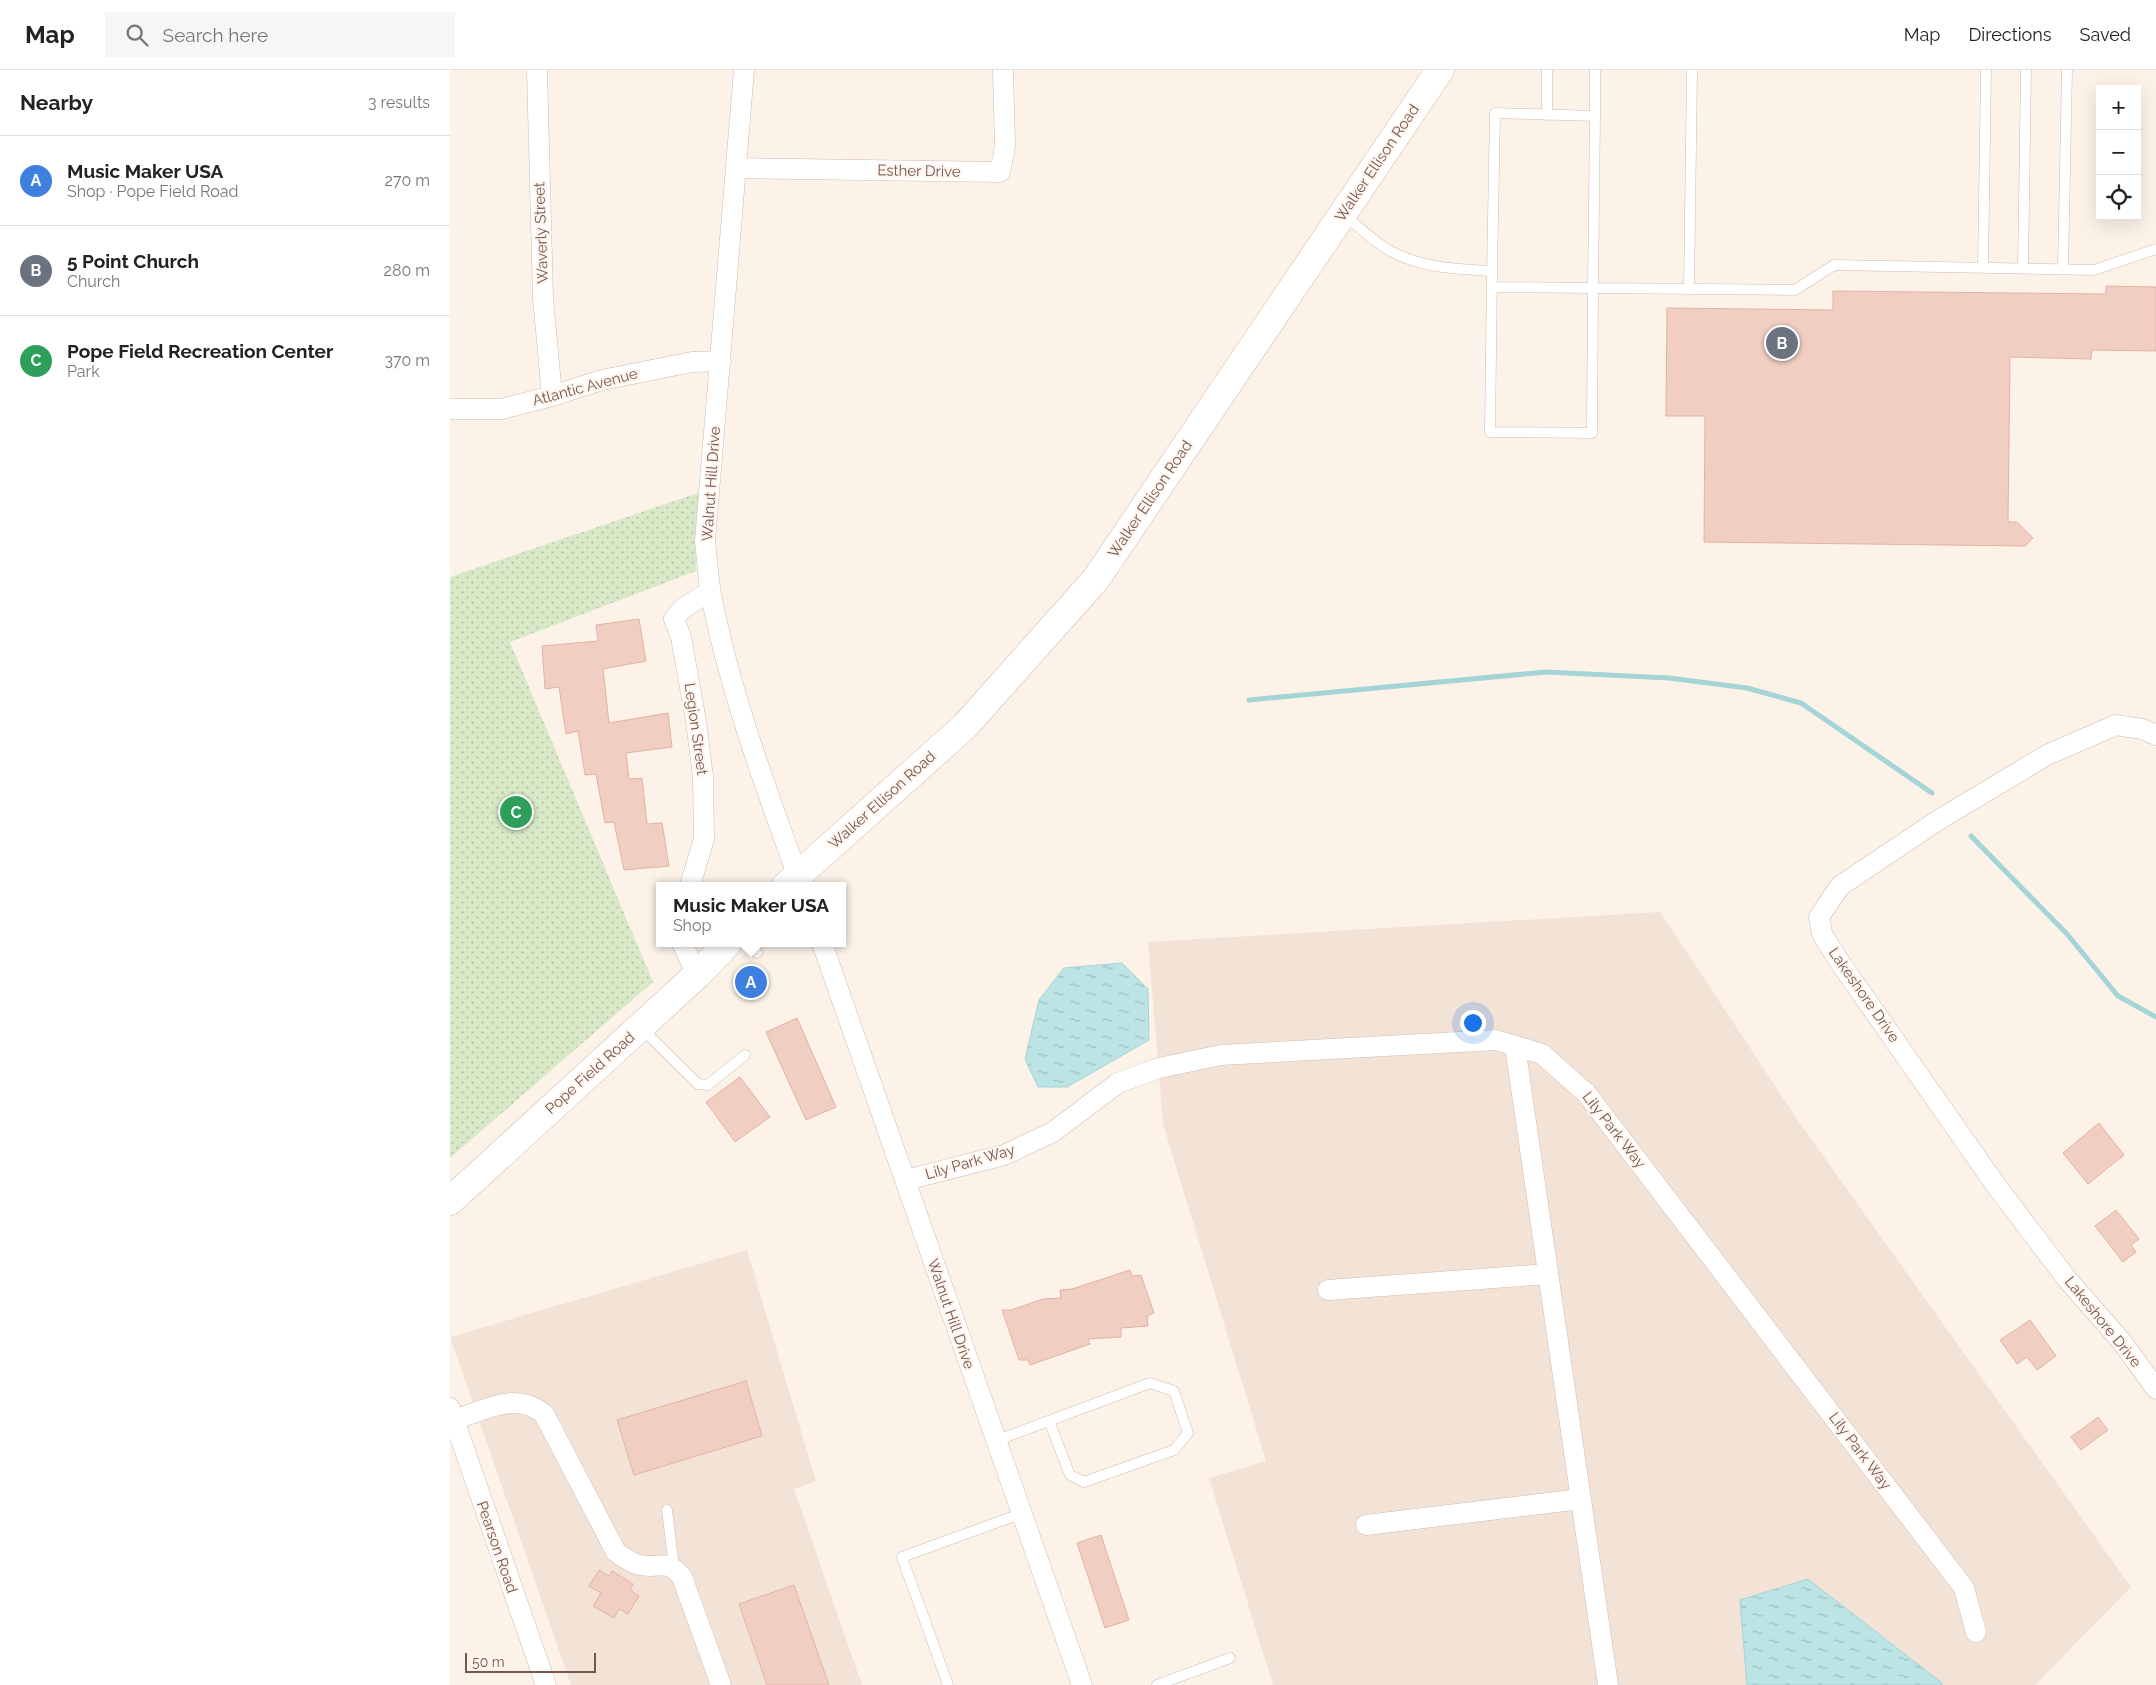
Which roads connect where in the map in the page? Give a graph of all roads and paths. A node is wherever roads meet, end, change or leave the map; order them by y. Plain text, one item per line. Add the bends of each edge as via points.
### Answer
1 (537, 70) edge
2 (744, 70) edge
3 (1003, 70) edge
4 (1440, 70) edge
5 (1547, 70) edge
6 (1596, 70) edge
7 (1692, 70) edge
8 (1986, 70) edge
9 (2026, 70) edge
10 (2067, 70) edge
11 (1547, 115) junction
12 (1595, 116) junction
13 (736, 168) junction
14 (1343, 214) junction
15 (2156, 249) edge
16 (1983, 268) junction
17 (2023, 269) junction
18 (2063, 269) junction
19 (1492, 271) junction
20 (1492, 286) junction
21 (1594, 288) junction
22 (1689, 289) junction
23 (721, 361) junction
24 (552, 396) junction
25 (450, 409) edge
26 (710, 592) junction
27 (2156, 735) edge
28 (691, 882) edge
29 (795, 882) edge
30 (684, 947) edge
31 (724, 947) edge
32 (752, 947) edge
33 (823, 947) edge
34 (757, 953) dead end
35 (698, 976) junction
36 (640, 1027) junction
37 (1515, 1046) junction
38 (745, 1055) dead end
39 (906, 1180) junction
40 (450, 1201) edge
41 (1548, 1274) junction
42 (1328, 1290) dead end
43 (2156, 1389) edge
44 (452, 1414) edge
45 (1049, 1421) junction
46 (994, 1441) junction
47 (1581, 1499) junction
48 (666, 1510) dead end
49 (1020, 1514) junction
50 (1366, 1525) dead end
51 (674, 1568) junction
52 (1976, 1632) dead end
53 (1230, 1658) dead end
54 (546, 1685) edge
55 (721, 1685) edge
56 (948, 1685) edge
57 (1082, 1685) edge
58 (1157, 1685) edge
59 (1608, 1685) edge

1 - 24 street, Waverly Street via 543,298
2 - 13 street, Walnut Hill Drive
3 - 13 street, Esther Drive via 1005,147 1000,172
4 - 14 street, Walker Ellison Road
5 - 11 lane
6 - 12 lane
7 - 22 lane
8 - 16 lane
9 - 17 lane
10 - 18 lane
11 - 12 lane
11 - 19 lane via 1495,113
12 - 21 lane
13 - 23 street, Walnut Hill Drive
14 - 19 lane via 1386,248 1413,261 1451,269
14 - 29 street, Walker Ellison Road via 1096,579 965,726
15 - 18 lane via 2094,270
16 - 17 lane
16 - 22 lane via 1834,266 1795,290
17 - 18 lane
19 - 20 lane
20 - 21 lane
20 - 21 lane via 1490,432 1592,433
21 - 22 lane
23 - 24 street, Atlantic Avenue via 692,362 611,378
23 - 26 street, Walnut Hill Drive via 705,541
24 - 25 street, Atlantic Avenue via 502,409
26 - 28 street, Legion Street via 682,609 674,619 681,637 703,777 704,839
26 - 29 street, Walnut Hill Drive via 753,749
27 - 43 street, Lakeshore Drive via 2116,726 2047,755 1940,819 1840,886 1819,917 1822,934 1839,961 1995,1184
30 - 35 street
31 - 35 street, Pope Field Road
32 - 34 lane
33 - 39 street, Walnut Hill Drive
35 - 36 street, Pope Field Road
36 - 38 lane via 698,1084 708,1085
36 - 40 street, Pope Field Road
37 - 39 street, Lily Park Way via 1496,1040 1231,1054 1159,1068 1118,1083 1053,1132 1004,1155
37 - 41 street
37 - 52 street, Lily Park Way via 1542,1054 1586,1092 1964,1588
39 - 46 street, Walnut Hill Drive
41 - 42 street
41 - 47 street
44 - 51 street via 518,1401 533,1405 544,1414 616,1552 641,1565
44 - 54 street, Pearson Road
45 - 45 lane via 1150,1383 1174,1391 1188,1433 1174,1450 1084,1482 1070,1475
45 - 46 lane
46 - 49 street, Walnut Hill Drive
47 - 50 street
47 - 59 street
48 - 51 lane
49 - 56 lane via 902,1557
49 - 57 street, Walnut Hill Drive
51 - 55 street via 682,1577
53 - 58 lane

